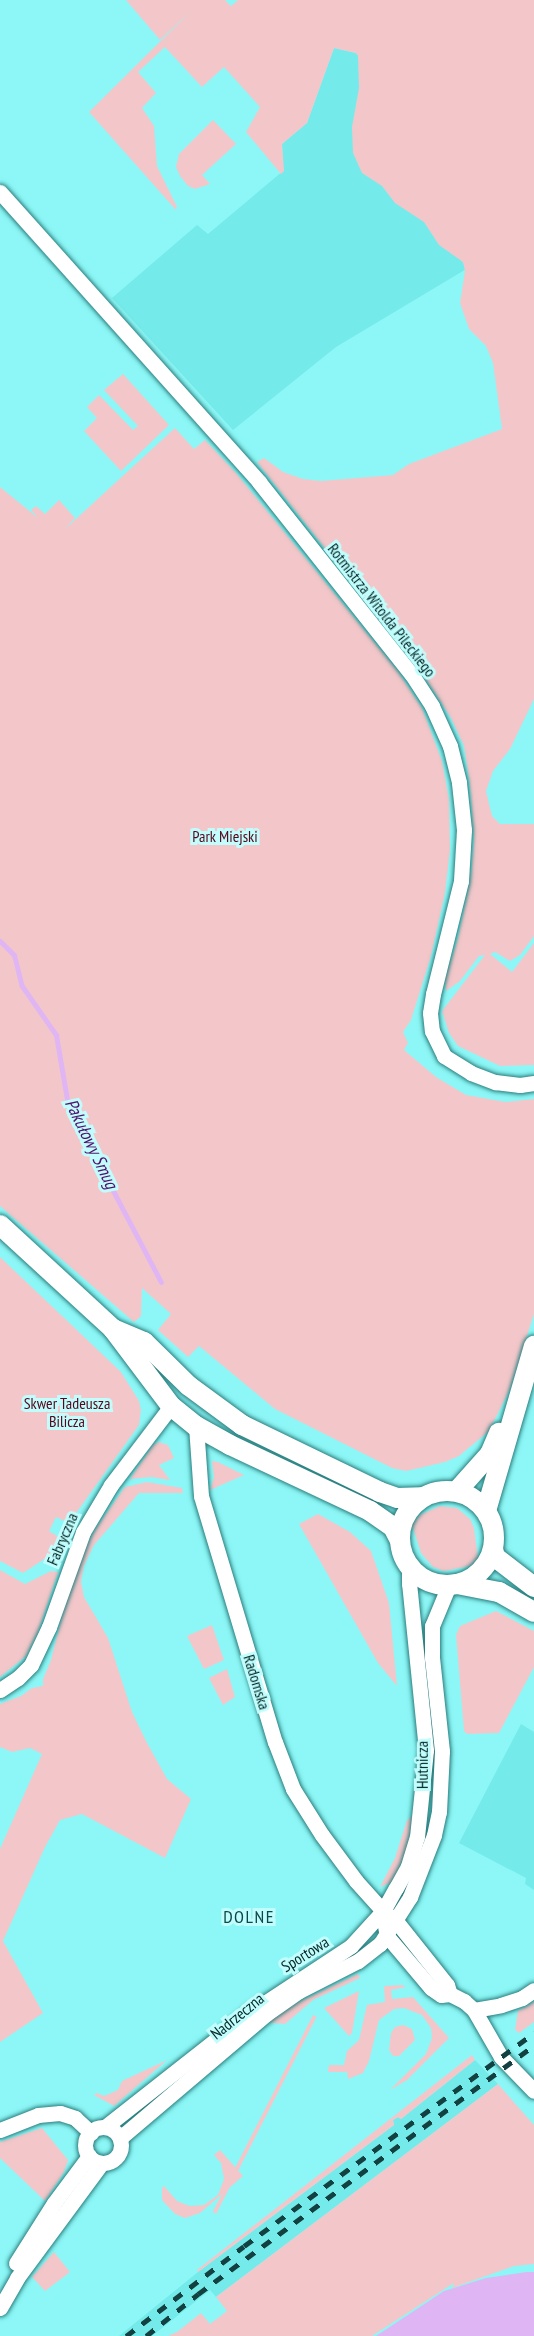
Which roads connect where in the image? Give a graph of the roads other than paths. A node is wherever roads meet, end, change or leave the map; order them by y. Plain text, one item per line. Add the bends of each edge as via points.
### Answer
1 (0, 192) edge
2 (534, 1083) edge
3 (0, 1225) edge
4 (113, 1329) junction
5 (534, 1346) edge
6 (189, 1386) junction
7 (517, 1400) junction
8 (171, 1406) junction
9 (196, 1426) junction
10 (457, 1491) junction
11 (421, 1497) junction
12 (486, 1511) junction
13 (399, 1539) junction
14 (493, 1549) junction
15 (410, 1568) junction
16 (453, 1585) junction
17 (534, 1587) edge
18 (534, 1612) edge
19 (0, 1690) edge
20 (434, 1750) junction
21 (383, 1911) junction
22 (396, 1921) junction
23 (387, 1936) junction
24 (534, 1990) edge
25 (450, 1994) junction
26 (474, 2010) junction
27 (534, 2091) edge
28 (0, 2130) edge
29 (98, 2130) junction
30 (120, 2139) junction
31 (95, 2160) junction
32 (0, 2290) edge
33 (0, 2308) edge

1 - 2 street, Rotmistrza Witolda Pileckiego via 259,482 412,675 432,706 450,746 464,830 461,881 433,994 432,1031 444,1056 471,1073 495,1082
3 - 4 street
4 - 6 street via 144,1342
4 - 8 street
5 - 7 street
6 - 8 street
6 - 11 street via 242,1425 347,1478 398,1498
7 - 10 street via 506,1414 490,1454
7 - 12 street
8 - 9 street
8 - 19 street, Fabryczna via 111,1485 83,1532 49,1628 31,1665
9 - 13 street via 370,1511 393,1527
9 - 21 street, Radomska via 201,1496 274,1742 294,1789 330,1846
10 - 11 street via 438,1491
10 - 12 street via 473,1498
11 - 13 street via 405,1515
12 - 14 street via 494,1529
13 - 15 street
14 - 16 street via 484,1568 467,1581
14 - 17 street via 495,1557
15 - 16 street via 427,1581
15 - 20 street, Hutnicza via 409,1584
16 - 18 street via 499,1592
16 - 20 street, Hutnicza via 432,1626
20 - 21 street, Hutnicza via 408,1866
20 - 22 street, Hutnicza via 439,1812 410,1897
21 - 22 street, Radomska
21 - 23 street
21 - 29 street, Sportowa via 351,1946 276,1994
22 - 23 street, Hutnicza
22 - 25 street, Radomska
23 - 25 street, Radomska via 431,1989 441,1995
23 - 30 street, Nadrzeczna via 358,1961 299,1991 266,2014
24 - 26 street via 522,1998
25 - 26 street, Radomska
26 - 27 street, Radomska via 501,2057
28 - 29 street via 38,2115 60,2113
29 - 30 street via 115,2131
29 - 31 street via 85,2146
30 - 31 street via 119,2155 113,2161
31 - 32 street via 54,2203
31 - 33 street

